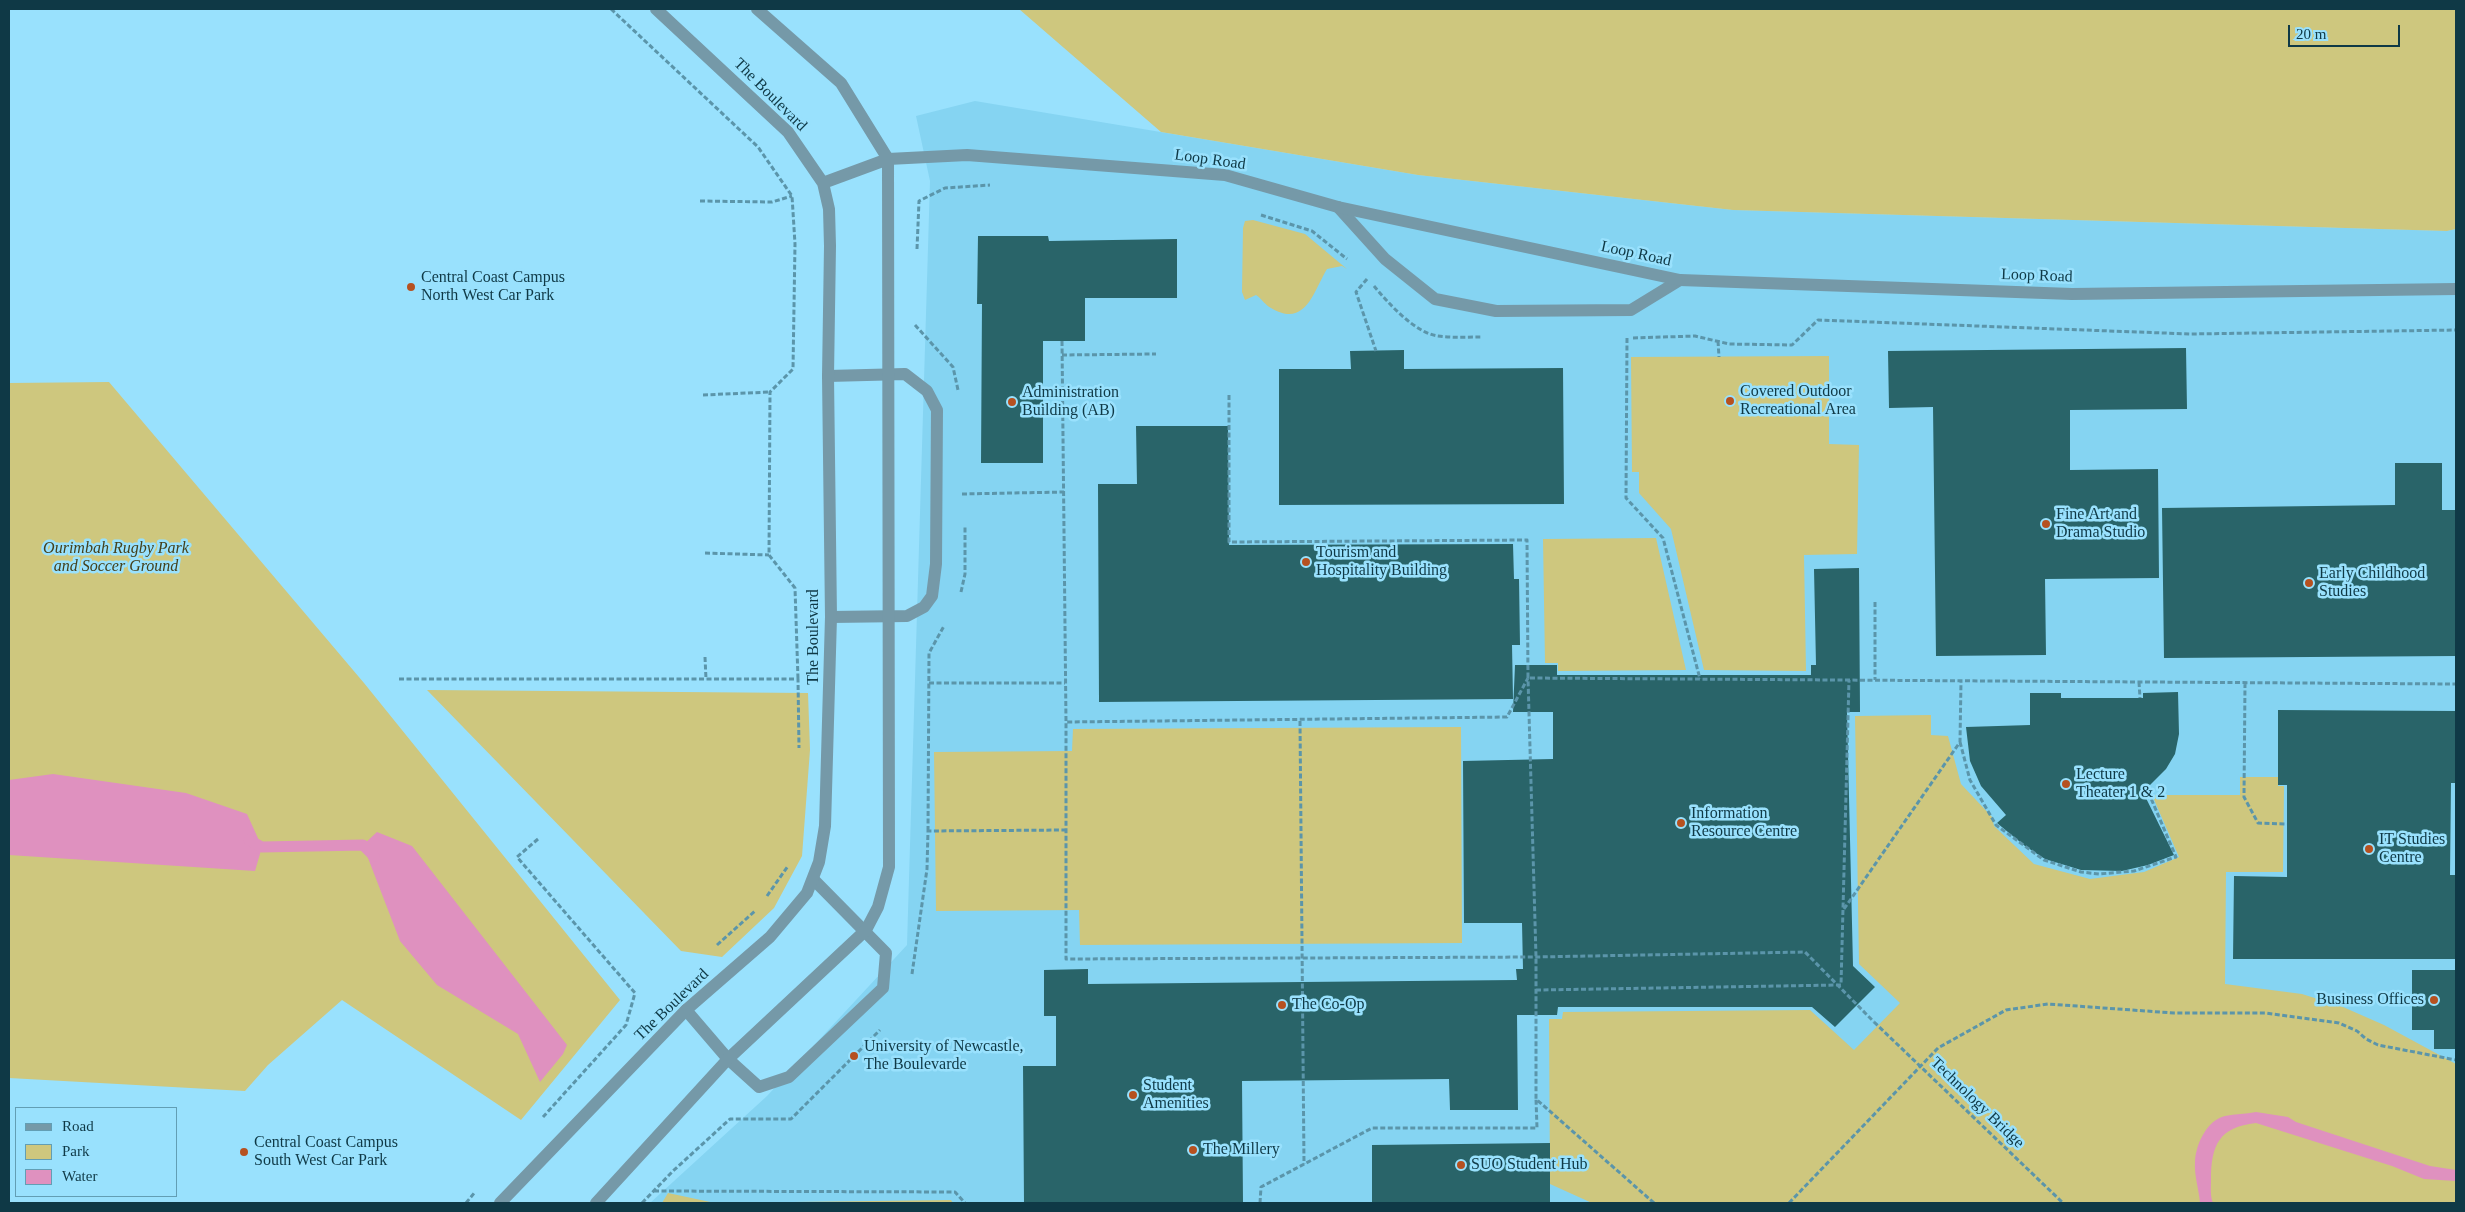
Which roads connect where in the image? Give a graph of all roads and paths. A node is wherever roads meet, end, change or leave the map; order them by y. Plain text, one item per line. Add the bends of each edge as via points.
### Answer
1 (611, 9) edge
2 (656, 9) edge
3 (757, 9) edge
4 (888, 158) junction
5 (823, 183) junction
6 (996, 185) dead end
7 (792, 196) junction
8 (700, 201) dead end
9 (1338, 207) junction
10 (1260, 215) dead end
11 (916, 254) dead end
12 (1351, 262) dead end
13 (1362, 273) dead end
14 (1367, 278) junction
15 (1680, 280) junction
16 (2456, 290) edge
17 (915, 316) dead end
18 (2456, 330) edge
19 (1484, 337) dead end
20 (1617, 338) dead end
21 (1627, 338) junction
22 (1062, 341) dead end
23 (1718, 341) junction
24 (1376, 351) dead end
25 (1156, 354) dead end
26 (1062, 355) junction
27 (1719, 357) dead end
28 (890, 374) junction
29 (828, 376) junction
30 (770, 392) junction
31 (959, 394) dead end
32 (703, 395) dead end
33 (1229, 395) dead end
34 (964, 485) dead end
35 (1064, 492) junction
36 (965, 494) junction
37 (936, 496) junction
38 (965, 500) dead end
39 (965, 516) dead end
40 (705, 553) dead end
41 (769, 555) junction
42 (960, 599) dead end
43 (1875, 602) dead end
44 (831, 617) junction
45 (890, 617) junction
46 (946, 622) dead end
47 (705, 656) dead end
48 (1528, 678) junction
49 (399, 679) dead end
50 (706, 679) junction
51 (798, 679) junction
52 (1700, 679) junction
53 (1849, 680) junction
54 (1875, 680) junction
55 (1961, 681) junction
56 (2139, 682) junction
57 (929, 683) junction
58 (1065, 683) junction
59 (2245, 683) junction
60 (2456, 684) edge
61 (2140, 698) dead end
62 (1300, 721) junction
63 (1066, 722) junction
64 (1960, 742) junction
65 (799, 754) dead end
66 (2146, 789) dead end
67 (2287, 824) dead end
68 (928, 831) dead end
69 (538, 839) dead end
70 (790, 863) dead end
71 (813, 879) junction
72 (1843, 911) junction
73 (866, 930) junction
74 (714, 948) dead end
75 (1536, 957) junction
76 (1302, 959) junction
77 (1536, 990) junction
78 (686, 1010) junction
79 (728, 1059) junction
80 (2456, 1060) edge
81 (1536, 1099) junction
82 (542, 1119) dead end
83 (1304, 1164) junction
84 (482, 1185) dead end
85 (654, 1191) dead end
86 (466, 1203) edge
87 (500, 1203) edge
88 (596, 1203) edge
89 (965, 1203) edge
90 (1260, 1203) edge
91 (1654, 1203) edge
92 (1790, 1203) edge
93 (2063, 1203) edge

1 - 7 path via 758,147
2 - 5 street, The Boulevard via 788,132
3 - 4 street via 841,83
4 - 5 street, Loop Road
4 - 9 street, Loop Road via 967,155 1225,175
4 - 28 street
5 - 29 street, The Boulevard via 830,246
6 - 11 path via 945,188 919,201
7 - 8 path via 772,202
7 - 30 path via 795,244 792,369
9 - 15 street, Loop Road
9 - 15 street via 1385,259 1435,299 1444,301 1496,312 1631,310
10 - 12 path via 1312,231
13 - 14 path
14 - 19 path via 1412,324 1436,336
14 - 24 path via 1356,292
15 - 16 street, Loop Road via 2072,294
17 - 31 path via 915,326 953,367
18 - 23 path via 2190,334 1818,320 1792,345
20 - 21 path
21 - 23 path via 1695,336
21 - 52 path via 1626,498 1663,538
22 - 26 path
23 - 27 path
25 - 26 path
26 - 35 path
28 - 29 street
28 - 37 street via 905,374 927,391 936,410
28 - 45 street
29 - 44 street, The Boulevard
30 - 32 path
30 - 41 path
33 - 48 path via 1229,542 1527,540
34 - 36 path
35 - 36 path
35 - 58 path
36 - 37 path
36 - 38 path
37 - 45 street via 936,564 932,596 924,607 907,616
39 - 42 path via 965,574
40 - 41 path
41 - 51 path via 795,588
43 - 54 path
44 - 45 street
44 - 71 street, The Boulevard via 825,826
45 - 73 street via 888,867 878,907
46 - 57 path via 929,653
47 - 50 path
48 - 52 path
48 - 62 path via 1507,717
48 - 75 path
49 - 50 path
50 - 51 path
51 - 65 path
52 - 53 path
53 - 54 path
53 - 72 path
54 - 55 path
55 - 56 path
55 - 64 path
56 - 59 path
56 - 61 path
57 - 58 path
57 - 68 path
58 - 63 path
59 - 60 path
59 - 67 path via 2244,797 2258,823
62 - 63 path
62 - 76 path
63 - 76 path, Technology Bridge via 1066,959
64 - 66 path via 1970,780 1996,825 2044,860 2081,872 2120,874 2176,857
64 - 72 path
69 - 82 path via 516,857 635,993 626,1025
70 - 74 path via 762,905
71 - 73 street
71 - 78 street, The Boulevard via 807,893 770,937
72 - 77 path via 1841,985
73 - 79 street
73 - 79 street via 886,953 883,988 789,1078 759,1087
75 - 76 path, Technology Bridge
75 - 77 path
75 - 93 path, Technology Bridge, bridge via 1805,952
76 - 83 path
77 - 81 path
78 - 79 street
78 - 87 street, The Boulevard
79 - 88 street
80 - 92 path via 2378,1044 2339,1023 2265,1013 2174,1013 2048,1004 2006,1010 1938,1048
81 - 83 path via 1537,1128 1372,1128
81 - 91 path
83 - 90 path via 1261,1187
84 - 86 path
85 - 89 path via 955,1192

